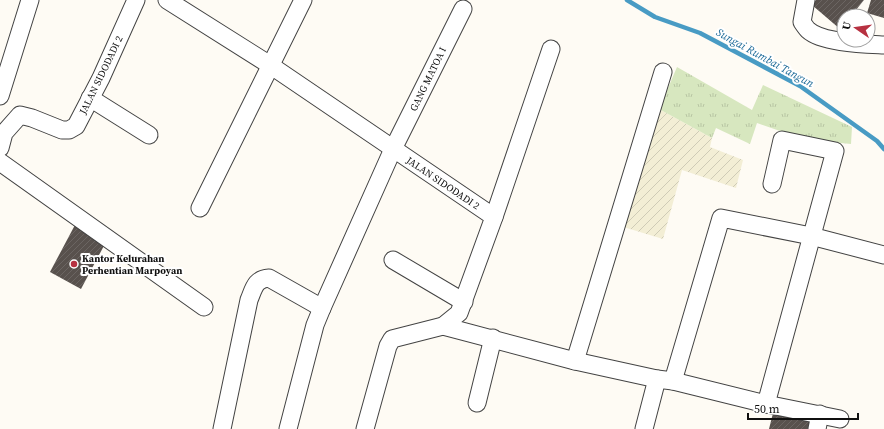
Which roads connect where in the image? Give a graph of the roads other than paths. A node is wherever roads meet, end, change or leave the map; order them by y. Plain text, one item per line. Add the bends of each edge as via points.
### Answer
1 (30, 0) edge
2 (136, 0) edge
3 (166, 0) edge
4 (303, 0) edge
5 (806, 0) edge
6 (463, 9) dead end
7 (884, 45) edge
8 (551, 49) dead end
9 (6, 50) edge
10 (270, 65) junction
11 (663, 72) dead end
12 (0, 96) edge
13 (90, 98) junction
14 (149, 135) dead end
15 (0, 148) edge
16 (393, 149) junction
17 (0, 162) edge
18 (772, 184) dead end
19 (200, 208) dead end
20 (494, 217) junction
21 (811, 236) junction
22 (884, 255) edge
23 (393, 260) dead end
24 (464, 302) junction
25 (204, 307) dead end
26 (322, 308) junction
27 (443, 326) junction
28 (493, 338) junction
29 (575, 361) junction
30 (665, 380) junction
31 (477, 403) dead end
32 (766, 404) junction
33 (840, 419) dead end
34 (818, 422) edge
35 (222, 429) edge
36 (288, 429) edge
37 (365, 429) edge
38 (644, 429) edge

1 - 9 street
2 - 13 street, JALAN SIDODADI 2
3 - 10 street, JALAN SIDODADI 2
4 - 10 street
5 - 7 street via 802,22 819,36 844,42
6 - 16 street, GANG MATOA I
8 - 20 street
9 - 12 street
10 - 16 street, JALAN SIDODADI 2
10 - 19 street
11 - 29 street
13 - 14 street
13 - 15 street, JALAN SIDODADI 2 via 76,126 69,130 62,130 20,115 4,133
16 - 20 street, JALAN SIDODADI 2
16 - 26 street, GANG MATOA I
17 - 25 street
18 - 21 street via 782,140 835,151
20 - 24 street
21 - 22 street
21 - 30 street via 721,218
21 - 32 street
23 - 24 street
24 - 27 street via 459,313
26 - 35 street via 269,278 263,278 255,284 249,300
26 - 36 street, GANG MATOA I via 315,325
27 - 28 street
27 - 37 street via 392,339
28 - 29 street
28 - 31 street
29 - 30 street
30 - 32 street
30 - 38 street
32 - 34 street
33 - 34 street

